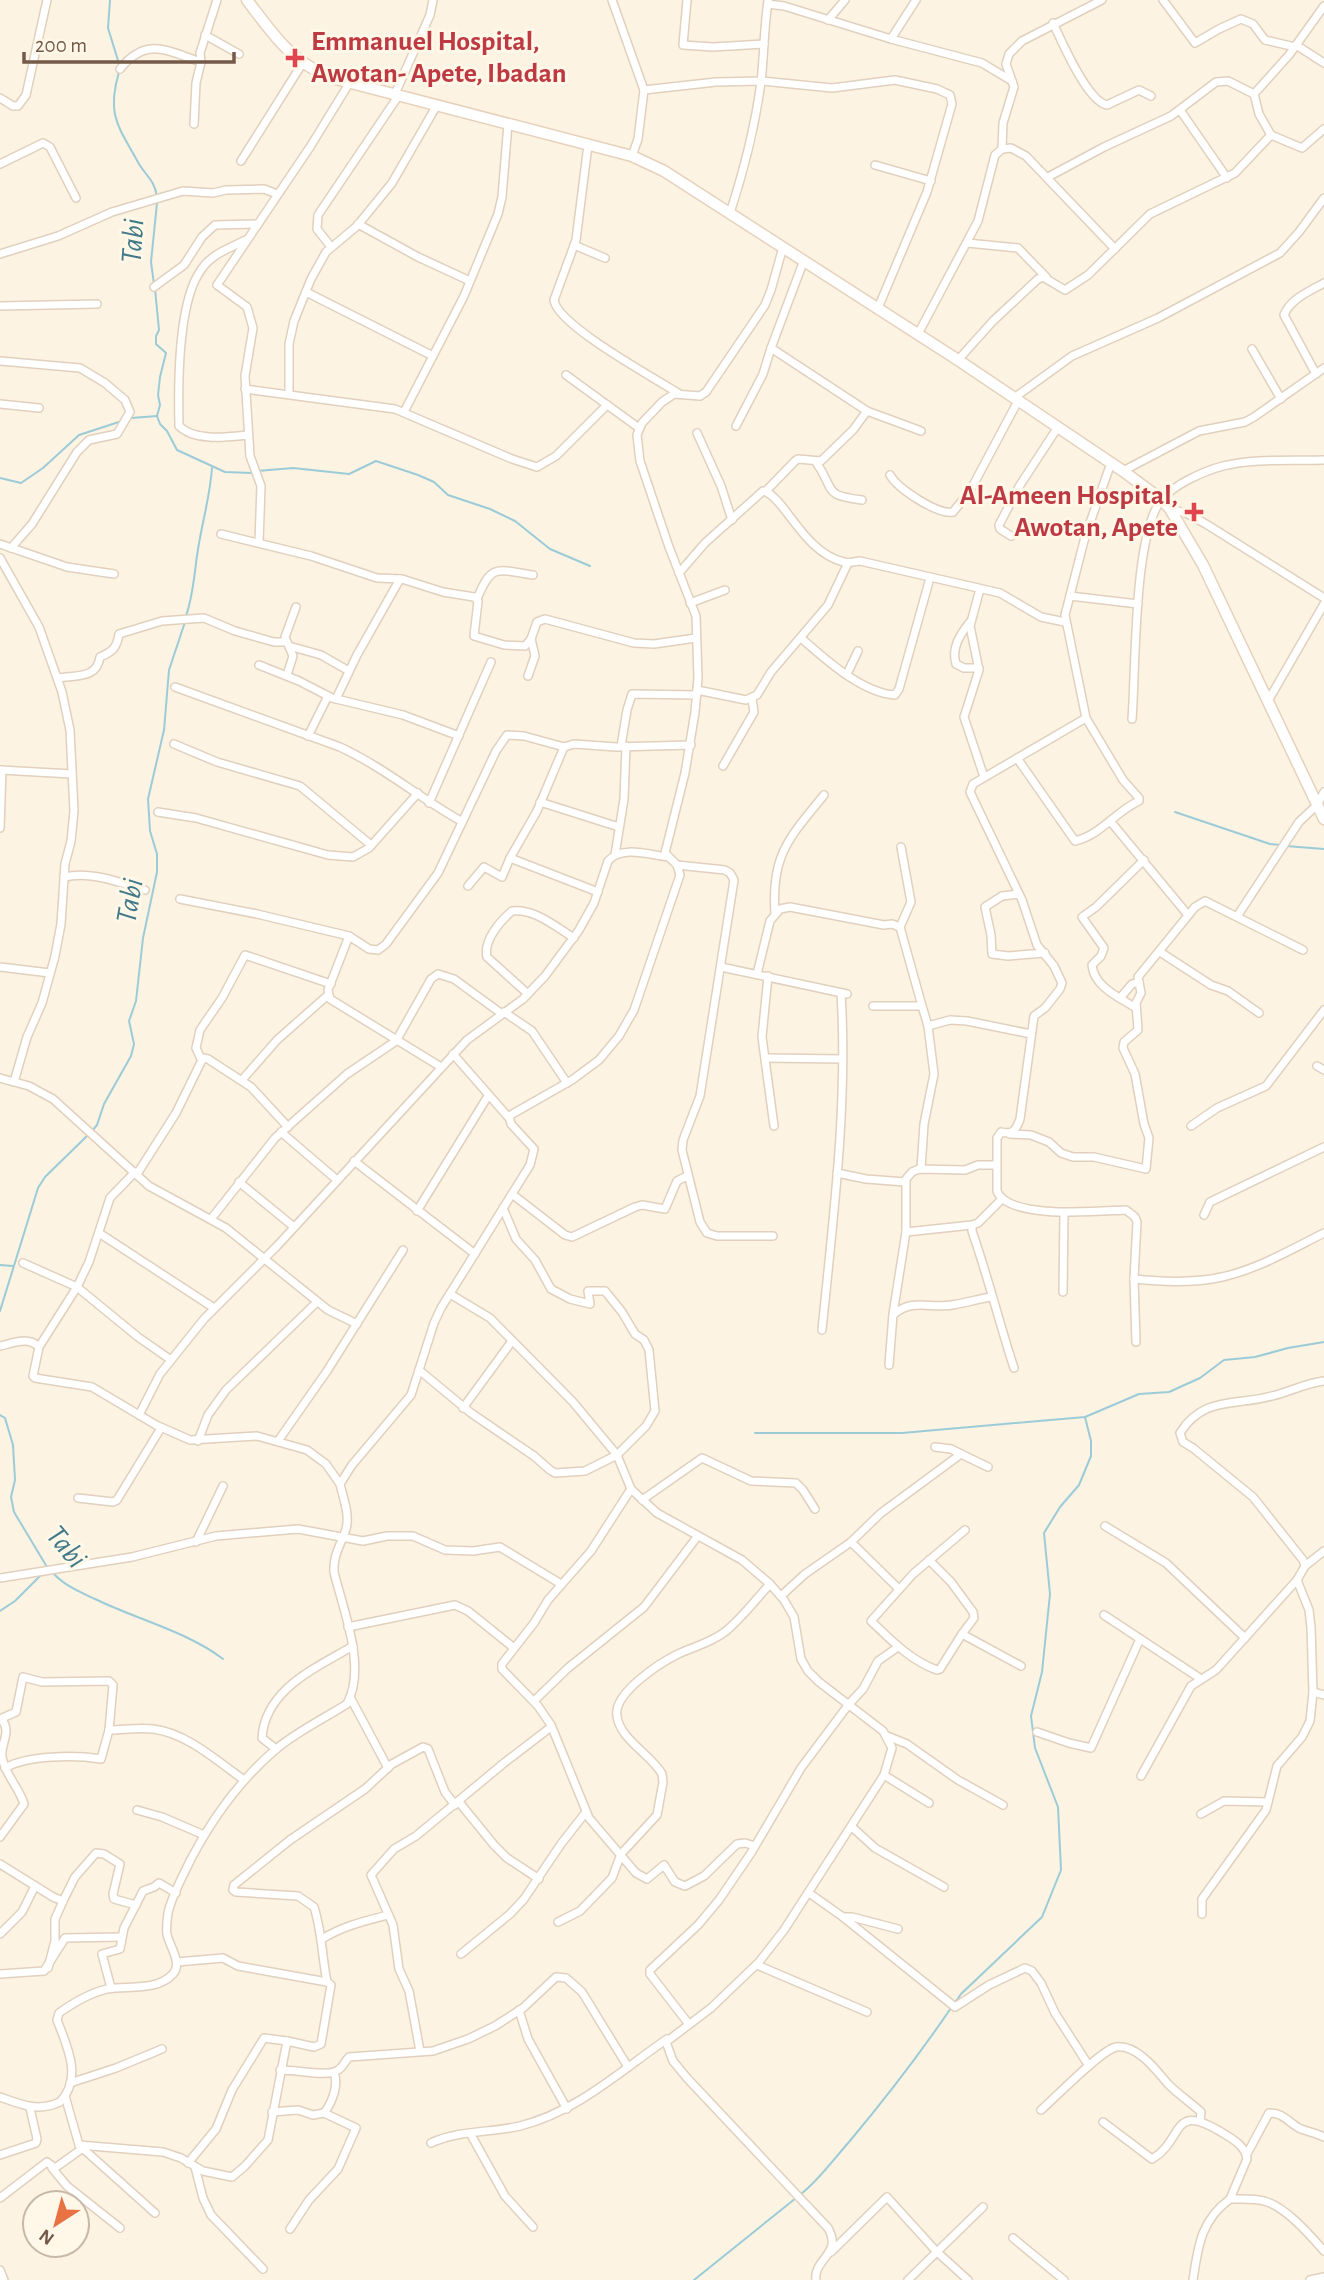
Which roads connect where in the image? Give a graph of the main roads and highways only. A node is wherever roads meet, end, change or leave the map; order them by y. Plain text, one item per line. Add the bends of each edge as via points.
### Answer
1 (247, 0) edge
2 (1324, 819) edge

1 - 2 main road via 302,64 328,77 632,156 664,171 1124,471 1170,509 1203,565

